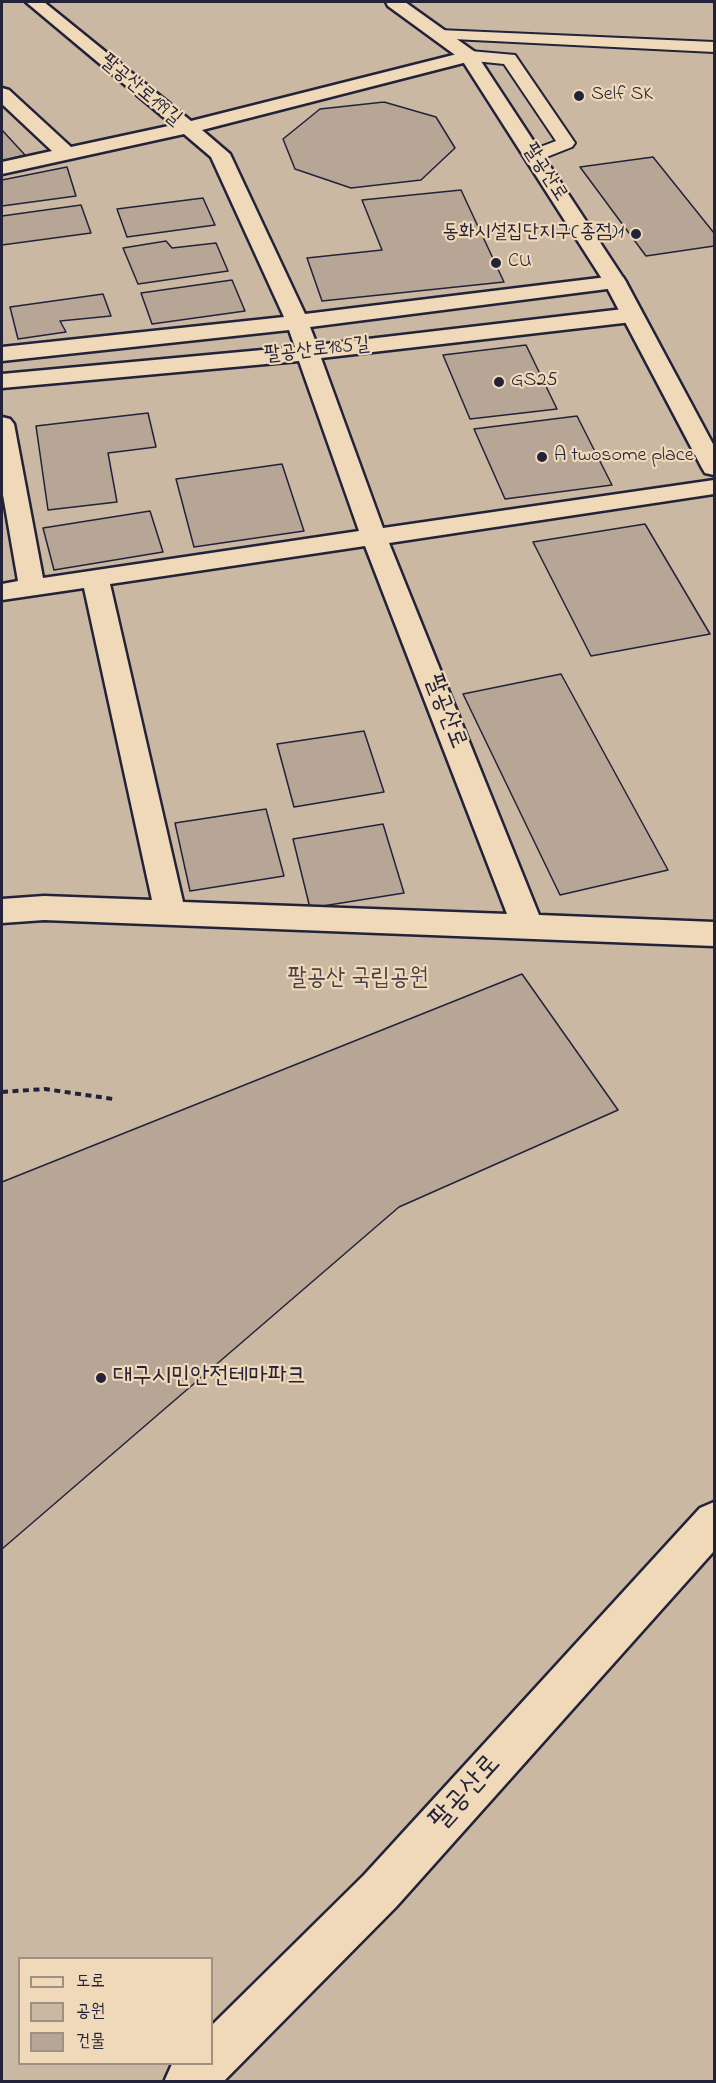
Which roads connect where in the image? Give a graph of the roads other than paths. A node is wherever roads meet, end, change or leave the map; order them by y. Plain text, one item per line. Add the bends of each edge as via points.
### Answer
1 (34, 2) edge
2 (394, 2) edge
3 (439, 34) junction
4 (714, 47) edge
5 (469, 56) junction
6 (2, 93) edge
7 (186, 128) junction
8 (67, 154) junction
9 (533, 156) junction
10 (2, 168) edge
11 (615, 282) junction
12 (632, 315) junction
13 (297, 322) junction
14 (2, 330) edge
15 (309, 353) junction
16 (3, 361) edge
17 (2, 381) edge
18 (2, 424) edge
19 (714, 468) edge
20 (714, 487) edge
21 (374, 537) junction
22 (95, 578) junction
23 (32, 588) junction
24 (2, 592) edge
25 (2, 911) edge
26 (170, 912) junction
27 (528, 927) junction
28 (714, 934) edge
29 (714, 1522) edge
30 (213, 2057) edge
31 (205, 2065) edge
32 (188, 2082) edge

1 - 7 street, 팔공산로199길
2 - 3 street, 팔공산로
3 - 4 lane
3 - 5 street, 팔공산로
5 - 7 street
5 - 9 street, 팔공산로
5 - 9 lane via 509,59 566,143
6 - 8 street
7 - 8 street, 팔공산로199길
7 - 13 street, 팔공산로 via 220,154
8 - 10 street, 팔공산로199길
9 - 11 street, 팔공산로
11 - 12 street, 팔공산로
11 - 13 street, 팔공산로185길
12 - 15 street, 팔공산로185길
12 - 19 street, 팔공산로
13 - 15 street, 팔공산로
13 - 16 street, 팔공산로185길
14 - 16 street
15 - 17 street, 팔공산로185길
15 - 21 street, 팔공산로
18 - 23 street
20 - 21 street
21 - 22 street
21 - 27 street, 팔공산로
22 - 23 street
22 - 26 street
23 - 24 street
25 - 26 street via 44,908
26 - 27 street
27 - 28 street
29 - 30 street, 팔공산로 via 380,1891
31 - 32 street

